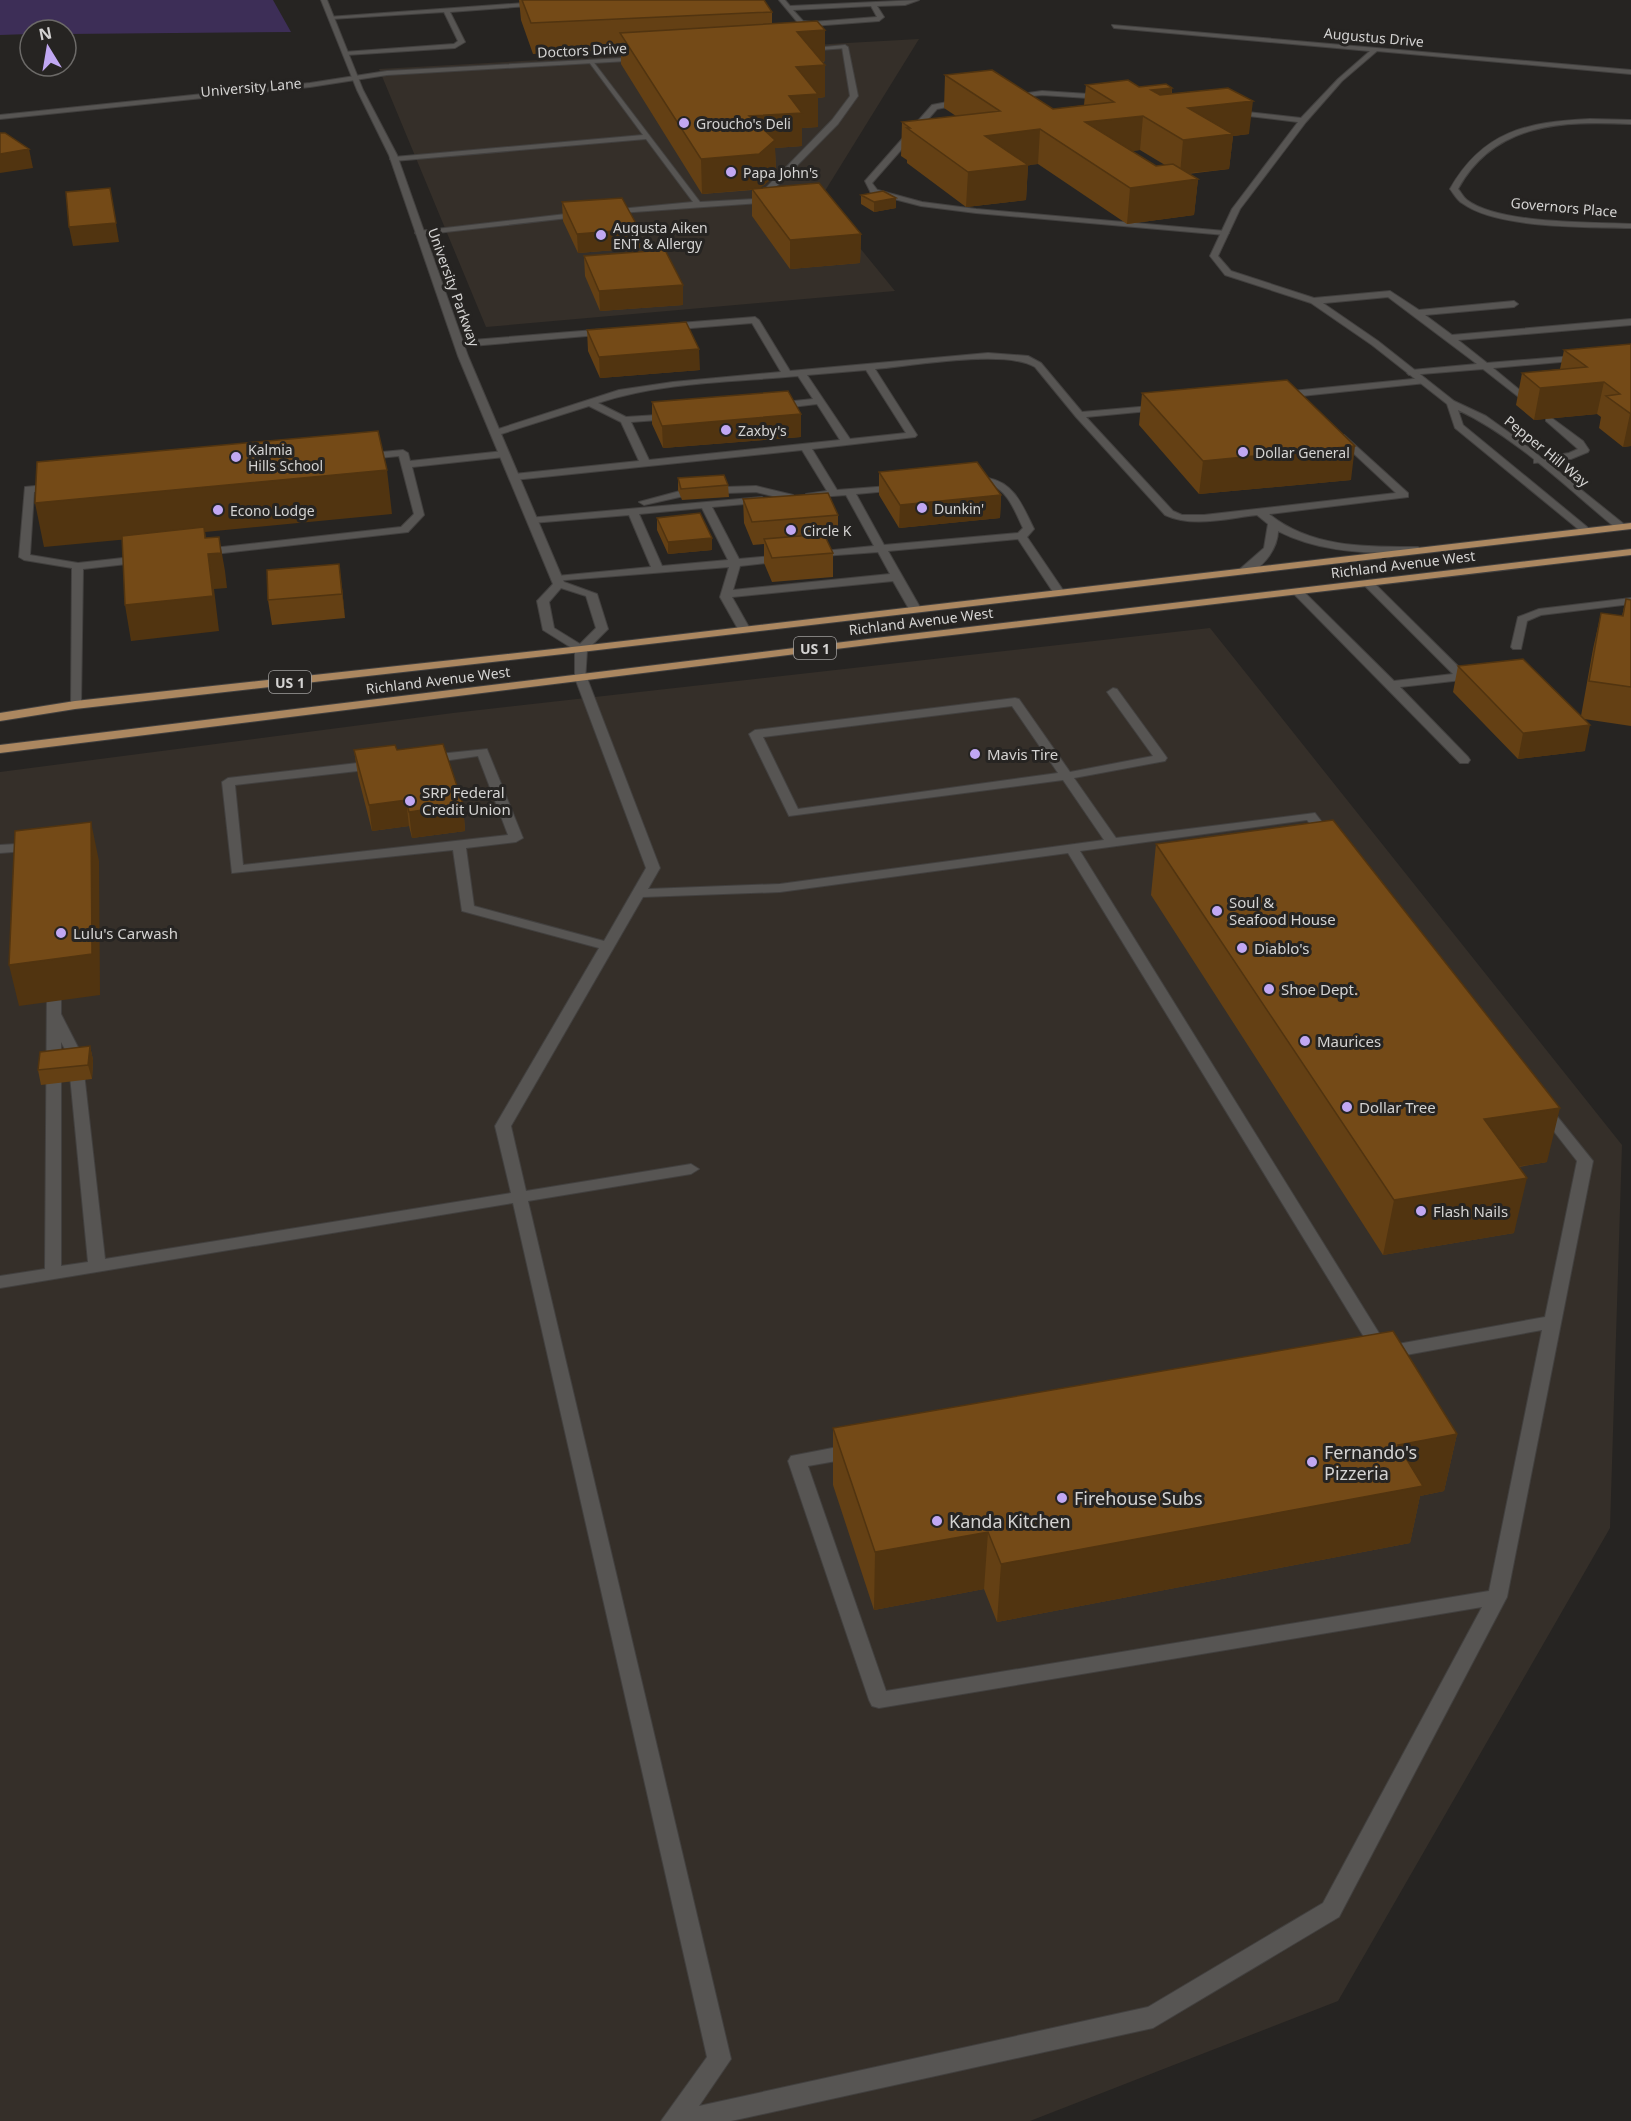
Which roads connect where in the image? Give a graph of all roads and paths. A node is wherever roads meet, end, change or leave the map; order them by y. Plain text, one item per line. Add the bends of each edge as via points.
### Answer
1 (324, 0) edge
2 (782, 0) edge
3 (916, 0) edge
4 (550, 3) edge
5 (873, 4) junction
6 (788, 8) junction
7 (446, 10) junction
8 (331, 17) junction
9 (1114, 26) dead end
10 (799, 49) edge
11 (1376, 49) junction
12 (346, 53) junction
13 (650, 58) edge
14 (592, 62) junction
15 (1631, 72) edge
16 (357, 79) junction
17 (360, 90) junction
18 (349, 91) dead end
19 (313, 93) dead end
20 (1000, 97) edge
21 (1118, 99) edge
22 (968, 100) edge
23 (143, 104) junction
24 (1222, 111) edge
25 (0, 117) edge
26 (1304, 120) junction
27 (1631, 122) edge
28 (648, 137) junction
29 (394, 159) junction
30 (698, 204) junction
31 (591, 213) edge
32 (603, 213) edge
33 (1631, 226) edge
34 (419, 233) junction
35 (1225, 233) junction
36 (1314, 301) junction
37 (1514, 304) dead end
38 (1417, 313) junction
39 (1631, 322) edge
40 (661, 327) edge
41 (614, 331) edge
42 (1450, 338) junction
43 (460, 344) junction
44 (1597, 356) edge
45 (1483, 366) junction
46 (869, 367) junction
47 (801, 373) junction
48 (1413, 373) junction
49 (787, 374) junction
50 (1423, 381) junction
51 (1294, 394) junction
52 (1272, 396) edge
53 (820, 401) junction
54 (1303, 402) edge
55 (590, 403) junction
56 (1451, 403) junction
57 (1530, 403) edge
58 (1170, 406) edge
59 (762, 407) edge
60 (682, 415) edge
61 (1079, 415) junction
62 (1549, 419) edge
63 (625, 420) junction
64 (495, 433) junction
65 (1337, 433) edge
66 (847, 442) junction
67 (805, 446) junction
68 (504, 454) junction
69 (1538, 461) junction
70 (407, 464) junction
71 (646, 464) junction
72 (514, 477) junction
73 (959, 481) edge
74 (915, 486) edge
75 (726, 490) edge
76 (849, 492) junction
77 (680, 494) edge
78 (834, 494) junction
79 (789, 497) junction
80 (706, 505) junction
81 (633, 511) junction
82 (621, 512) junction
83 (1260, 512) junction
84 (532, 520) junction
85 (1273, 525) junction
86 (1626, 527) edge
87 (1587, 531) junction
88 (1021, 536) junction
89 (882, 548) junction
90 (1423, 550) junction
91 (1631, 552) edge
92 (735, 563) junction
93 (78, 566) junction
94 (658, 570) junction
95 (1244, 571) junction
96 (896, 577) junction
97 (558, 582) junction
98 (1369, 584) junction
99 (1298, 592) junction
100 (1059, 593) junction
101 (727, 594) junction
102 (1631, 601) edge
103 (915, 609) junction
104 (744, 629) junction
105 (1517, 647) dead end
106 (581, 650) junction
107 (581, 678) junction
108 (1391, 685) junction
109 (1113, 692) dead end
110 (75, 705) junction
111 (0, 717) edge
112 (0, 749) edge
113 (413, 760) edge
114 (1464, 760) dead end
115 (390, 763) edge
116 (1066, 776) junction
117 (1113, 843) junction
118 (459, 844) junction
119 (0, 849) edge
120 (1072, 849) junction
121 (46, 852) edge
122 (1340, 854) edge
123 (639, 893) junction
124 (608, 946) junction
125 (54, 967) edge
126 (55, 1015) junction
127 (1533, 1095) edge
128 (691, 1169) dead end
129 (520, 1198) junction
130 (97, 1266) junction
131 (53, 1273) junction
132 (0, 1282) edge
133 (1552, 1322) junction
134 (1383, 1354) junction
135 (1359, 1358) edge
136 (868, 1448) edge
137 (1497, 1598) junction
138 (673, 2121) edge
139 (680, 2121) edge

1 - 8 street, University Parkway
2 - 6 street
3 - 5 street
4 - 7 street
5 - 6 street
5 - 6 street via 882,17 879,19 812,24 801,23
7 - 8 street
7 - 12 street via 461,44
8 - 12 street, University Parkway
9 - 11 street, Augustus Drive
10 - 30 street via 845,47 854,96 835,122 757,201
11 - 15 street, Augustus Drive
11 - 26 street
12 - 16 street, University Parkway
13 - 14 street, Doctors Drive
14 - 16 street, Doctors Drive via 387,73
14 - 28 street
16 - 17 street, University Parkway
16 - 23 street, University Lane
17 - 18 street
17 - 29 street, University Parkway
19 - 23 street, University Lane
20 - 21 street via 1042,93
22 - 35 street via 934,107 868,183 874,191 943,207
23 - 25 street, University Lane
24 - 26 street
26 - 35 street via 1236,208
27 - 33 street, Governors Place via 1580,122 1526,130 1500,140 1472,161 1454,189 1468,205 1498,215
28 - 29 street
28 - 30 street
29 - 34 street, University Parkway
30 - 32 street
31 - 34 street
34 - 43 street, University Parkway
35 - 36 street via 1214,256 1228,273
36 - 38 street via 1390,294
36 - 48 street, Pepper Hill Way
37 - 38 street
38 - 42 street
39 - 42 street
40 - 49 street via 755,320
41 - 43 street
42 - 45 street
43 - 64 street, University Parkway
44 - 45 street
45 - 48 street
45 - 57 street
46 - 47 street
46 - 61 street via 988,356 1028,360 1038,365
46 - 66 street via 912,435
47 - 49 street
47 - 53 street
48 - 50 street, Pepper Hill Way
49 - 55 street via 673,385 619,393
50 - 51 street
50 - 56 street, Pepper Hill Way
51 - 52 street
51 - 54 street
53 - 59 street
53 - 66 street
55 - 63 street
55 - 64 street
56 - 69 street, Pepper Hill Way via 1483,418
56 - 87 street, Pepper Hill Way via 1458,426
58 - 61 street
60 - 63 street
61 - 83 street via 1169,513 1180,518 1204,518
62 - 69 street via 1584,450
63 - 71 street
64 - 68 street, University Parkway
65 - 83 street via 1404,495
66 - 67 street
67 - 71 street
67 - 78 street
68 - 70 street
68 - 72 street, University Parkway
69 - 86 street, Pepper Hill Way
70 - 93 street via 419,514 404,530
70 - 93 street via 403,453 29,489 24,556
71 - 72 street
72 - 84 street, University Parkway
73 - 88 street via 990,480 1009,490 1029,530
74 - 76 street
75 - 79 street via 756,489
76 - 78 street
76 - 89 street
77 - 82 street
78 - 79 street
79 - 80 street
80 - 81 street
80 - 92 street
81 - 82 street
81 - 94 street
82 - 84 street
83 - 85 street
84 - 97 street, University Parkway
85 - 90 street via 1334,546
85 - 95 street via 1274,543 1265,557
86 - 87 main road, Richland Avenue West / US 1
87 - 90 main road, Richland Avenue West / US 1
88 - 89 street
88 - 100 street
89 - 92 street
89 - 96 street
90 - 95 main road, Richland Avenue West / US 1
91 - 98 main road, Richland Avenue West / US 1
92 - 94 street
92 - 101 street
93 - 110 street
94 - 97 street
95 - 100 main road, Richland Avenue West / US 1
96 - 101 street
96 - 103 street
97 - 106 street via 543,601 549,630
97 - 106 street via 591,594 602,628
98 - 99 main road, Richland Avenue West / US 1
98 - 108 street via 1462,676
99 - 107 main road, Richland Avenue West / US 1
99 - 108 street
100 - 103 main road, Richland Avenue West / US 1
101 - 104 street
102 - 105 street via 1539,612 1522,619
103 - 104 main road, Richland Avenue West / US 1
104 - 106 main road, Richland Avenue West / US 1
106 - 107 street
106 - 110 main road, Richland Avenue West / US 1
107 - 112 main road, Richland Avenue West / US 1
107 - 123 street via 653,868
108 - 114 street
109 - 116 street via 1161,758
110 - 111 main road, Richland Avenue West / US 1
113 - 118 street via 483,752 516,838
115 - 118 street via 228,782 237,870
116 - 116 street via 1015,702 754,734 794,813
116 - 117 street
117 - 120 street
117 - 122 street via 1310,816
118 - 124 street via 467,908
119 - 121 street via 34,848
120 - 123 street via 780,888
120 - 134 street
123 - 124 street
124 - 129 street via 503,1126
125 - 126 street
126 - 130 street via 75,1055
126 - 131 street
127 - 133 street via 1585,1161
128 - 129 street
129 - 130 street
129 - 138 street via 719,2059
130 - 131 street
131 - 132 street
133 - 134 street
133 - 137 street
134 - 135 street
136 - 137 street via 798,1461 879,1701
137 - 139 street via 1332,1910 1153,2017

